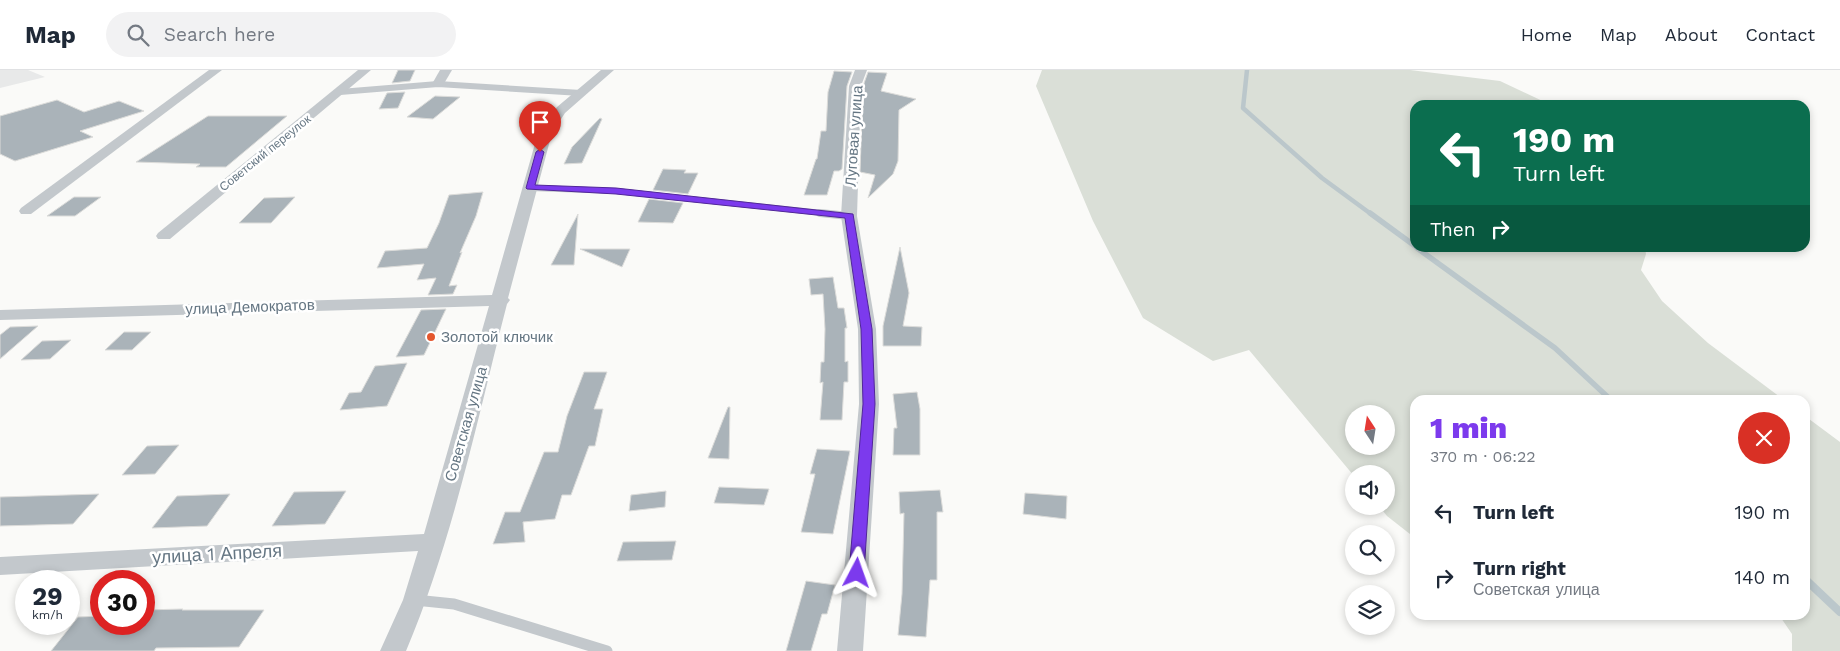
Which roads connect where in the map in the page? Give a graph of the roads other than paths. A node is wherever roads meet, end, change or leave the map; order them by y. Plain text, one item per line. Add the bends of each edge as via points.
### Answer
1 (216, 70) edge
2 (365, 70) edge
3 (446, 70) edge
4 (608, 70) edge
5 (861, 70) edge
6 (438, 84) junction
7 (340, 92) junction
8 (580, 93) junction
9 (530, 188) junction
10 (26, 211) dead end
11 (849, 216) junction
12 (164, 236) dead end
13 (501, 300) junction
14 (0, 315) edge
15 (433, 542) junction
16 (0, 566) edge
17 (415, 600) junction
18 (393, 651) edge
19 (607, 651) edge
20 (850, 651) edge

1 - 10 street
2 - 7 street, Советский переулок
3 - 6 street
4 - 8 street, Советская улица
5 - 11 street, Луговая улица via 855,86
6 - 7 lane
6 - 8 lane
7 - 12 street, Советский переулок
8 - 9 street, Советская улица via 561,110 546,133
9 - 11 lane via 616,191
9 - 13 street, Советская улица
11 - 20 street, Луговая улица via 866,329 869,404
13 - 14 street, улица Демократов
13 - 15 street, Советская улица
15 - 16 street, улица 1 Апреля
15 - 17 street, Советская улица
17 - 18 street, Советская улица
17 - 19 lane via 454,604

